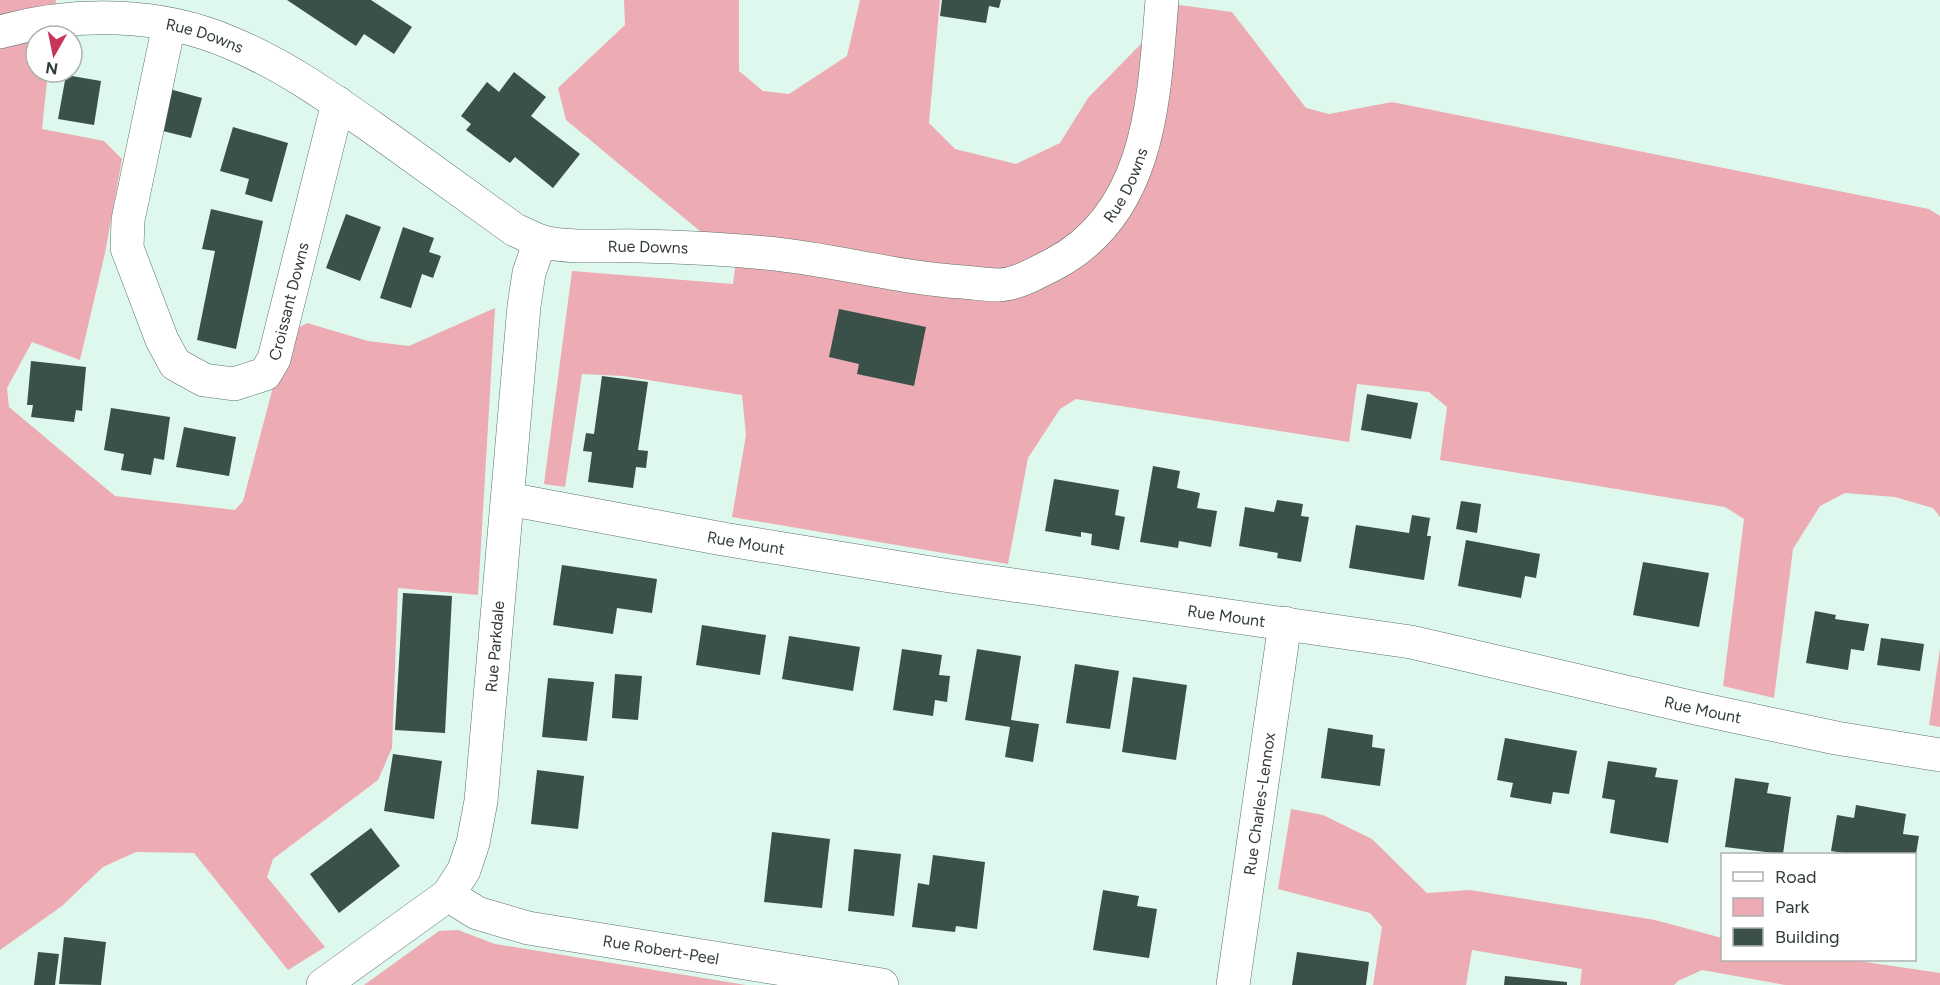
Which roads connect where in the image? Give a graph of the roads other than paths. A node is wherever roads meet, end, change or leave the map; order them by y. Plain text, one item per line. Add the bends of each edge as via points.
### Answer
1 (1162, 0) edge
2 (169, 25) junction
3 (0, 32) edge
4 (338, 103) junction
5 (540, 241) junction
6 (508, 499) junction
7 (1285, 623) junction
8 (1940, 755) edge
9 (448, 895) junction
10 (323, 985) edge
11 (882, 985) edge
12 (1233, 985) edge

1 - 5 street, Rue Downs via 1150,122 1137,165 1118,204 1091,237 1064,259 1032,276 1001,285 940,281 798,256
2 - 3 street, Rue Downs via 111,17 65,19
2 - 4 street, Rue Downs via 230,42
2 - 4 street, Croissant Downs via 128,220 127,248 175,364 204,380 234,384 265,374 274,359
4 - 5 street, Rue Downs via 515,230
5 - 6 street, Rue Parkdale via 529,273 524,306
6 - 7 street, Rue Mount via 950,576
6 - 9 street, Rue Parkdale via 482,801 465,870
7 - 8 street, Rue Mount via 1411,642 1709,711
7 - 12 street, Rue Charles-Lennox
9 - 10 street, Rue Parkdale
9 - 11 street, Rue Robert-Peel via 477,913 528,928

